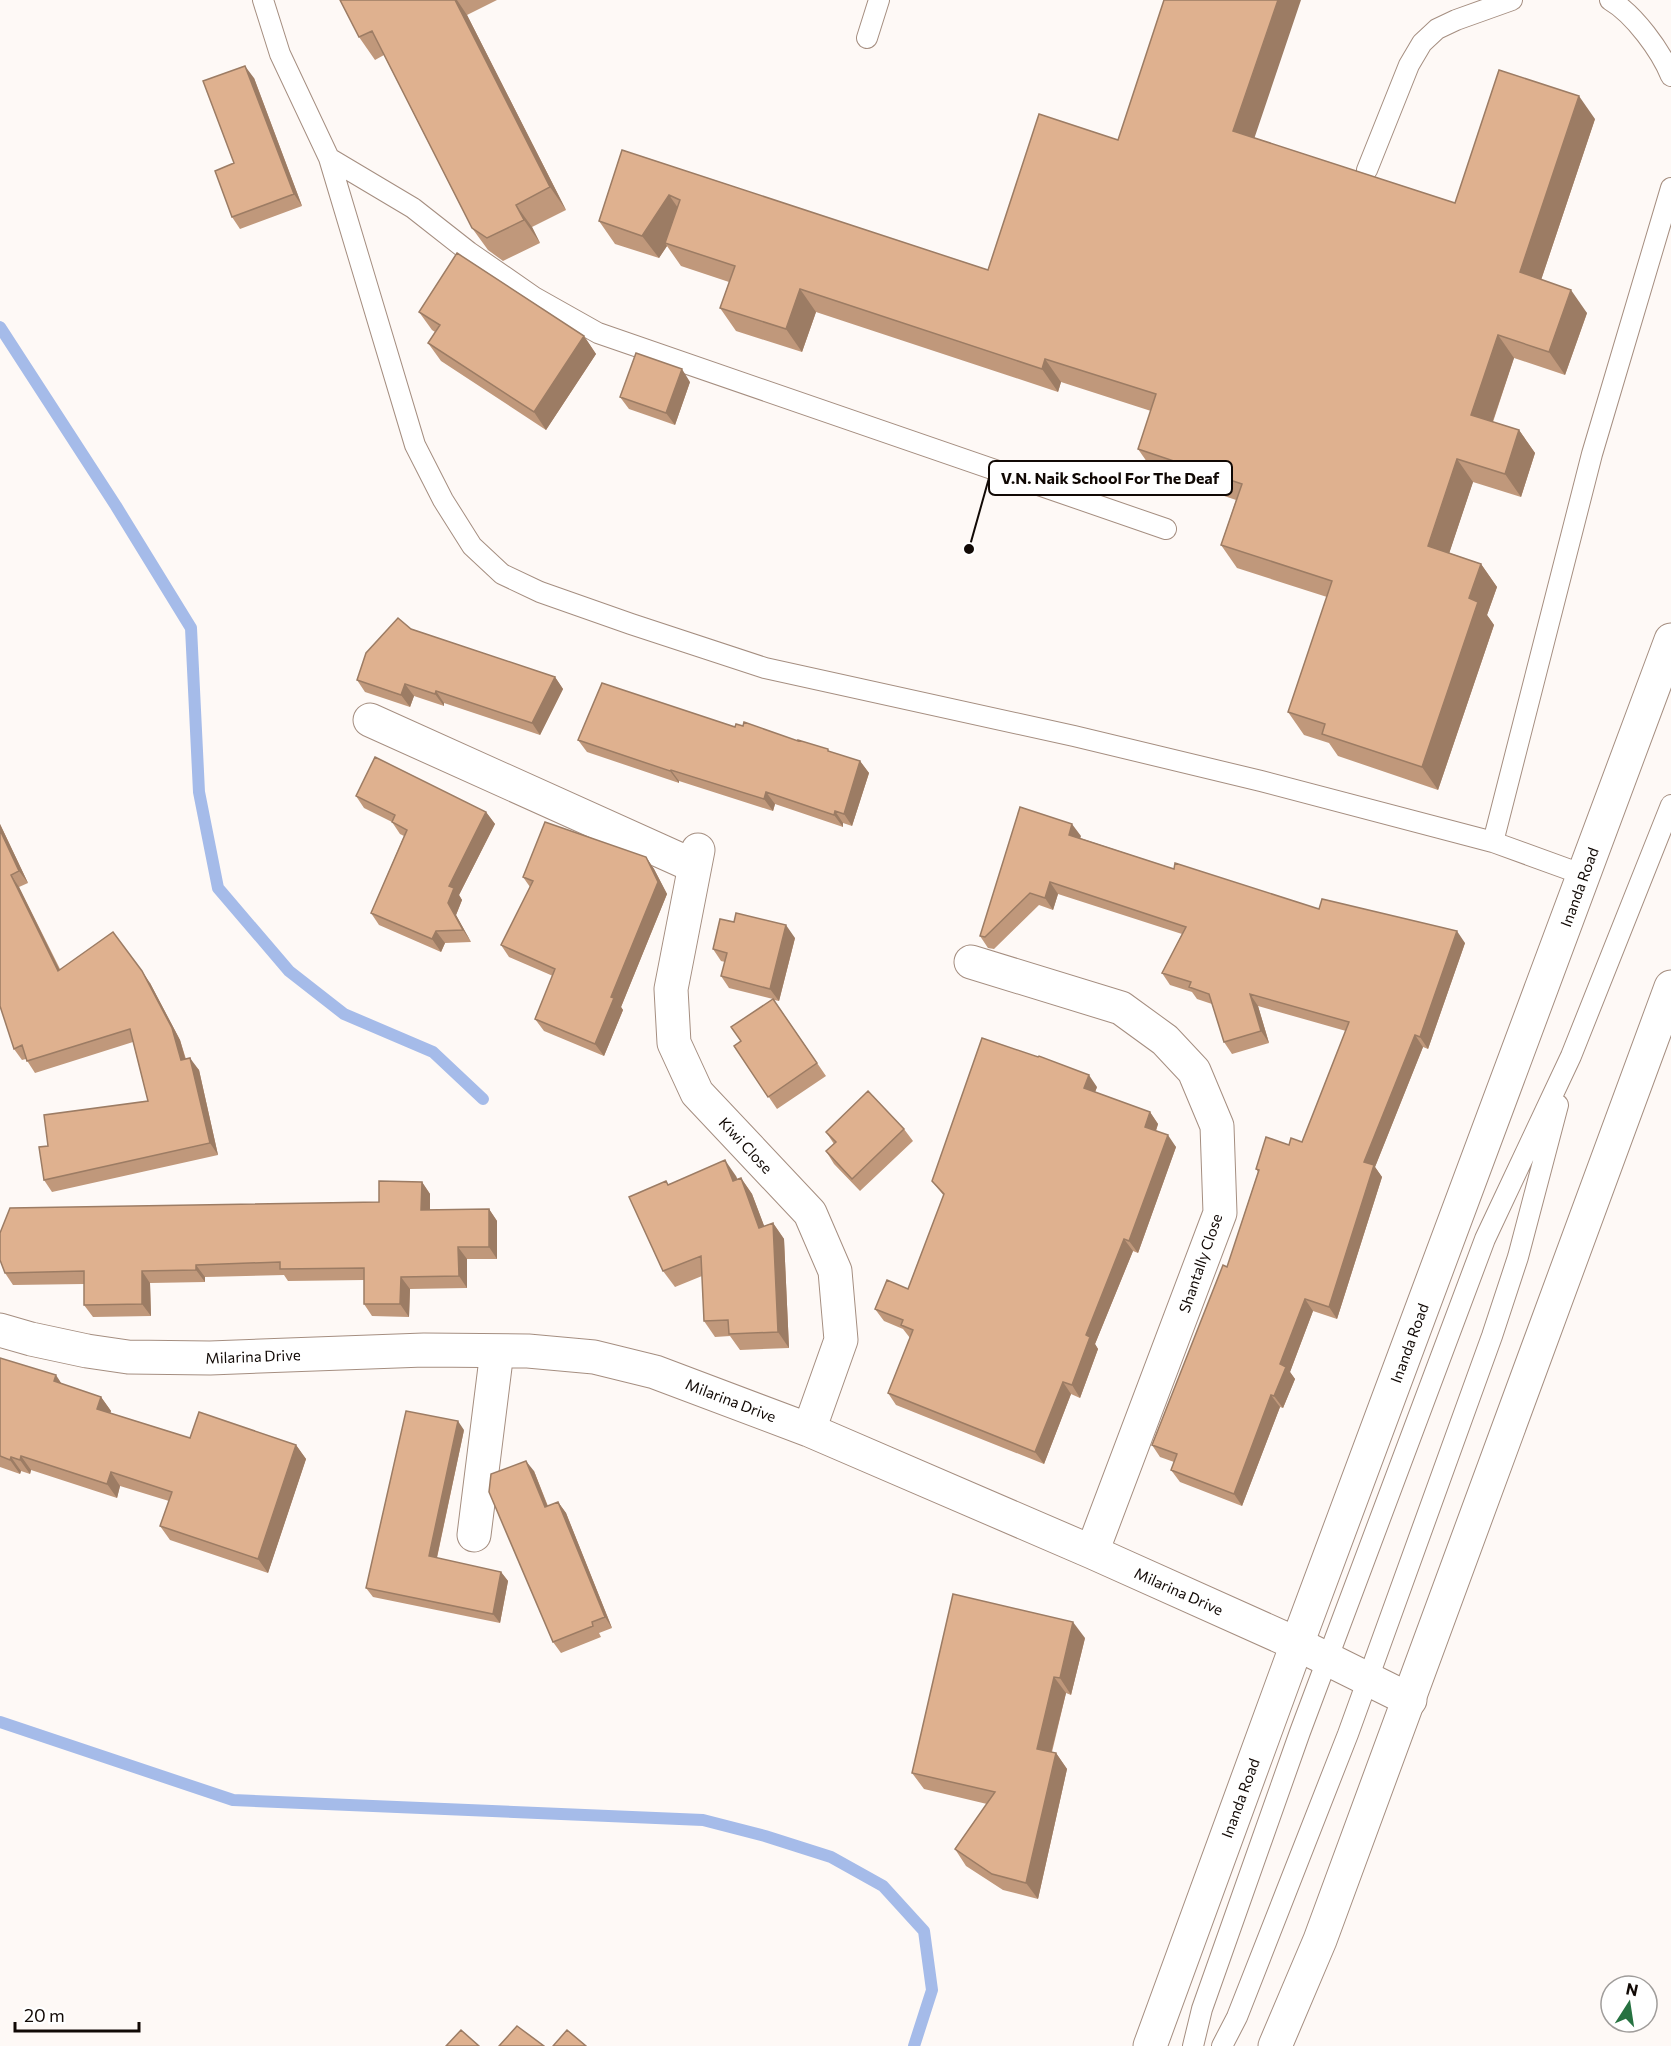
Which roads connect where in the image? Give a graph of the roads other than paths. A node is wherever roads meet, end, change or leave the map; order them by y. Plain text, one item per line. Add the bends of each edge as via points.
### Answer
1 (263, 0) edge
2 (879, 0) edge
3 (1512, 0) edge
4 (1610, 0) edge
5 (867, 38) dead end
6 (1671, 76) edge
7 (329, 158) junction
8 (1367, 170) dead end
9 (1671, 188) edge
10 (1166, 529) dead end
11 (1671, 640) edge
12 (370, 720) dead end
13 (1671, 805) edge
14 (1493, 842) junction
15 (1584, 874) junction
16 (971, 962) dead end
17 (1671, 987) edge
18 (1571, 1056) junction
19 (0, 1330) edge
20 (497, 1351) junction
21 (809, 1430) junction
22 (474, 1535) dead end
23 (1092, 1552) junction
24 (1297, 1644) junction
25 (1328, 1658) junction
26 (1368, 1678) junction
27 (1410, 1700) junction
28 (1150, 2046) edge
29 (1193, 2046) edge
30 (1222, 2046) edge
31 (1275, 2046) edge

1 - 7 lane via 280,54
2 - 5 lane
3 - 8 lane via 1446,24 1422,43 1409,65
4 - 6 lane via 1644,31 1665,59
7 - 10 lane via 413,208 534,297 598,333
7 - 14 lane via 415,445 472,546 502,574 560,599 765,668 1107,744
9 - 14 lane via 1592,454
11 - 15 street, Inanda Road
12 - 21 street, Kiwi Close via 696,858 671,989 674,1043 697,1093 810,1213 835,1271 841,1340
13 - 18 lane
14 - 15 lane
15 - 24 street, Inanda Road
16 - 23 street, Shantally Close via 1121,1008 1165,1040 1194,1071 1217,1126 1220,1213
17 - 27 street
18 - 25 lane via 1485,1239
18 - 26 lane via 1492,1336
19 - 20 street, Milarina Drive via 128,1357
20 - 21 street, Milarina Drive via 594,1357 655,1372
20 - 22 street
21 - 23 street, Milarina Drive
23 - 24 street, Milarina Drive
24 - 25 street, Milarina Drive
24 - 28 street, Inanda Road
25 - 26 street, Milarina Drive
25 - 29 lane via 1202,2008
26 - 27 street, Milarina Drive
26 - 30 lane via 1242,2006
27 - 31 street via 1320,1940

